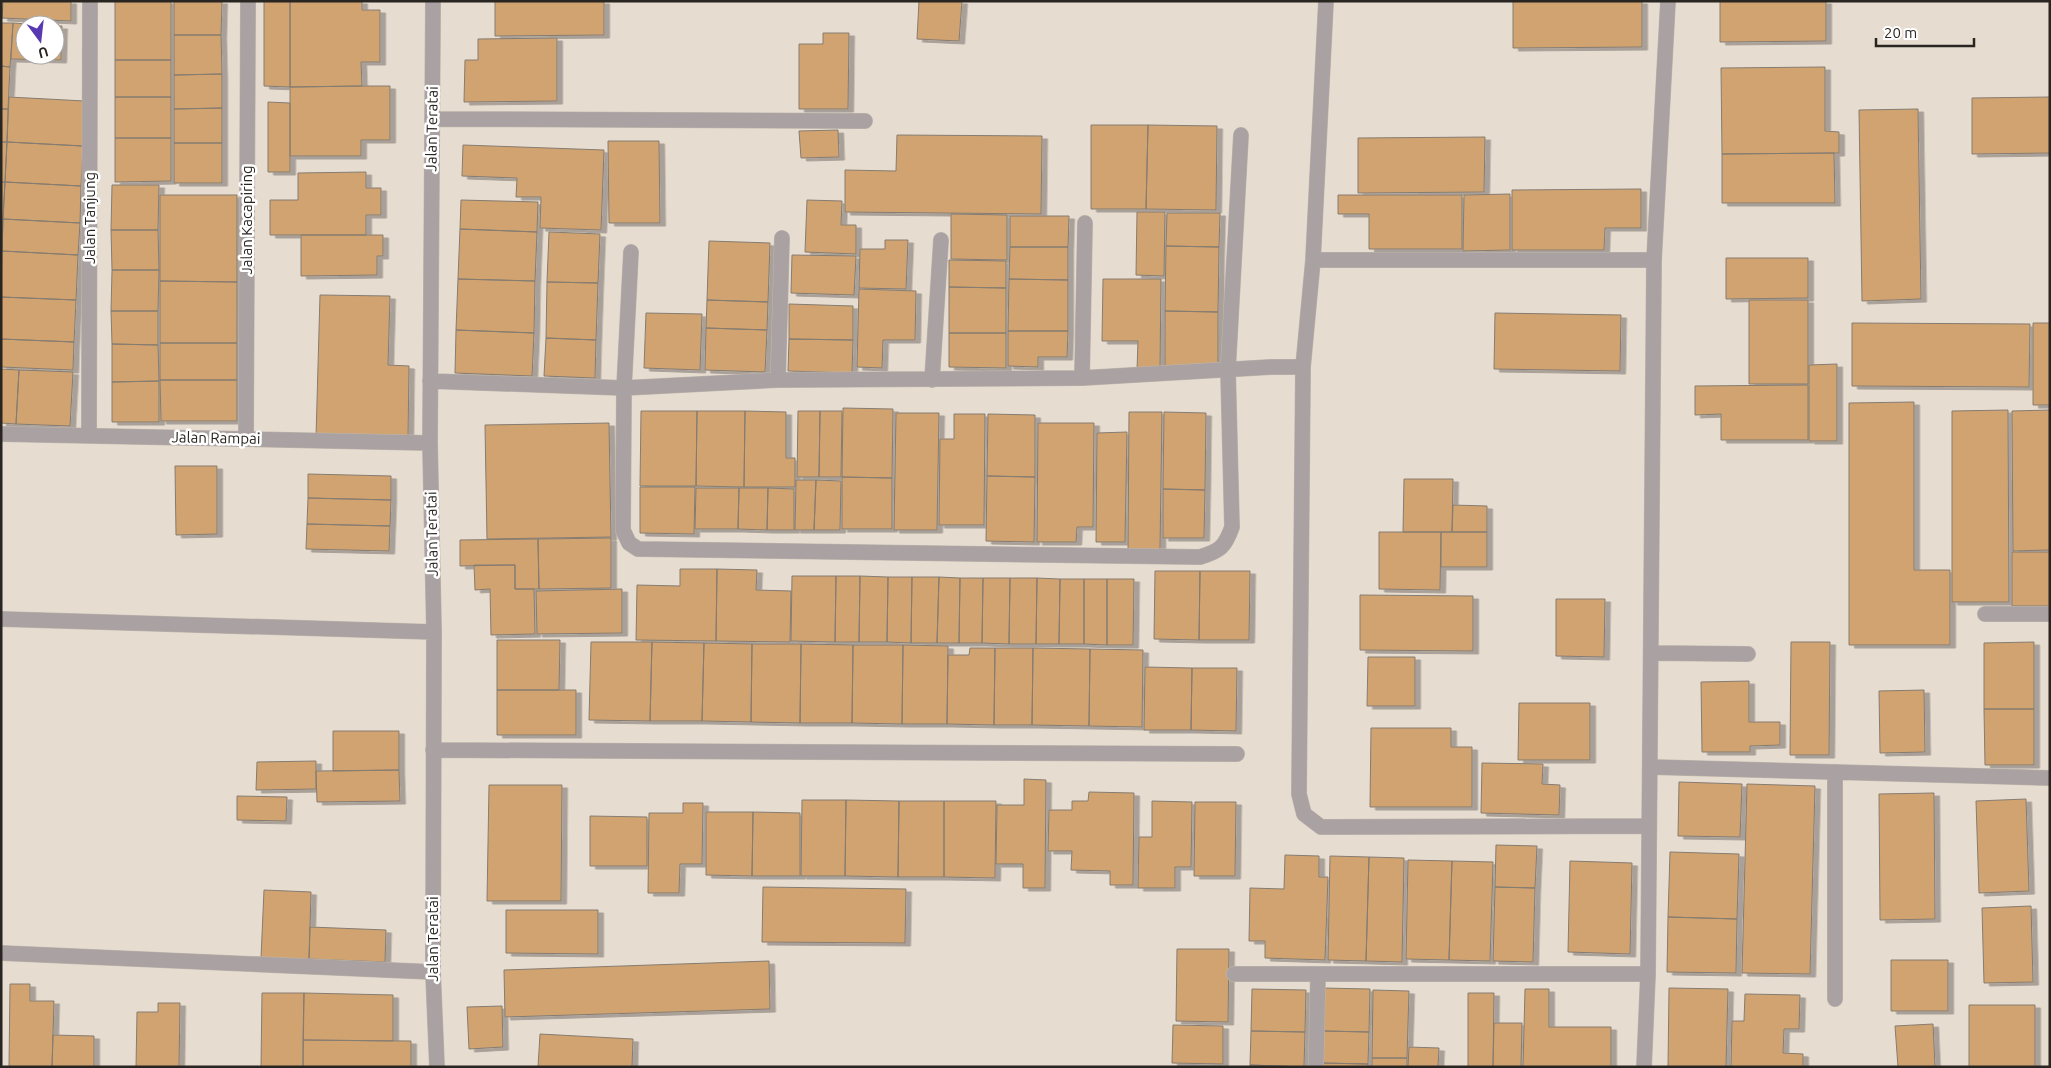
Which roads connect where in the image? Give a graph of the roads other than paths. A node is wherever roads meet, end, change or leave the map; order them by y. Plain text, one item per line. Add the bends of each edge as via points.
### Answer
1 (90, 1) edge
2 (248, 1) edge
3 (433, 1) edge
4 (1326, 1) edge
5 (1668, 1) edge
6 (432, 119) junction
7 (865, 121) dead end
8 (1241, 135) dead end
9 (1085, 222) dead end
10 (782, 238) dead end
11 (941, 240) dead end
12 (631, 252) dead end
13 (1313, 260) junction
14 (1654, 260) junction
15 (1303, 367) junction
16 (1228, 370) junction
17 (1082, 378) junction
18 (778, 380) junction
19 (932, 380) junction
20 (430, 381) junction
21 (624, 388) junction
22 (1, 434) edge
23 (89, 436) junction
24 (246, 439) junction
25 (430, 443) junction
26 (1985, 614) dead end
27 (2050, 614) edge
28 (1, 619) edge
29 (434, 632) junction
30 (1651, 653) junction
31 (1748, 654) dead end
32 (433, 750) junction
33 (1237, 754) dead end
34 (1650, 767) junction
35 (1836, 772) junction
36 (2050, 778) edge
37 (1649, 826) junction
38 (1, 954) edge
39 (433, 972) junction
40 (1234, 974) dead end
41 (1318, 974) junction
42 (1648, 974) junction
43 (1835, 999) dead end
44 (437, 1067) edge
45 (1316, 1067) edge
46 (1644, 1067) edge

1 - 23 street, Jalan Tanjung
2 - 24 street, Jalan Kacapiring
3 - 6 street, Jalan Teratai
4 - 13 street
5 - 14 street
6 - 7 street
6 - 20 street, Jalan Teratai
8 - 16 street
9 - 17 street
10 - 18 street
11 - 19 street
12 - 21 street
13 - 14 street
13 - 15 street
14 - 30 street
15 - 16 street
15 - 37 street via 1299,794 1304,814 1321,826
16 - 17 street
16 - 21 street via 1232,527 1226,543 1215,552 1200,557 638,549 629,543 623,530
17 - 19 street
18 - 19 street
18 - 21 street
20 - 21 street
20 - 25 street, Jalan Teratai
22 - 23 street, Jalan Rampai
23 - 24 street, Jalan Rampai
24 - 25 street, Jalan Rampai
25 - 29 street, Jalan Teratai
26 - 27 street
28 - 29 street
29 - 32 street, Jalan Teratai
30 - 31 street
30 - 34 street
32 - 33 street
32 - 39 street, Jalan Teratai
34 - 35 street
34 - 37 street
35 - 36 street
35 - 43 street
37 - 42 street
38 - 39 street
39 - 44 street, Jalan Teratai
40 - 41 street
41 - 42 street
41 - 45 street
42 - 46 street

